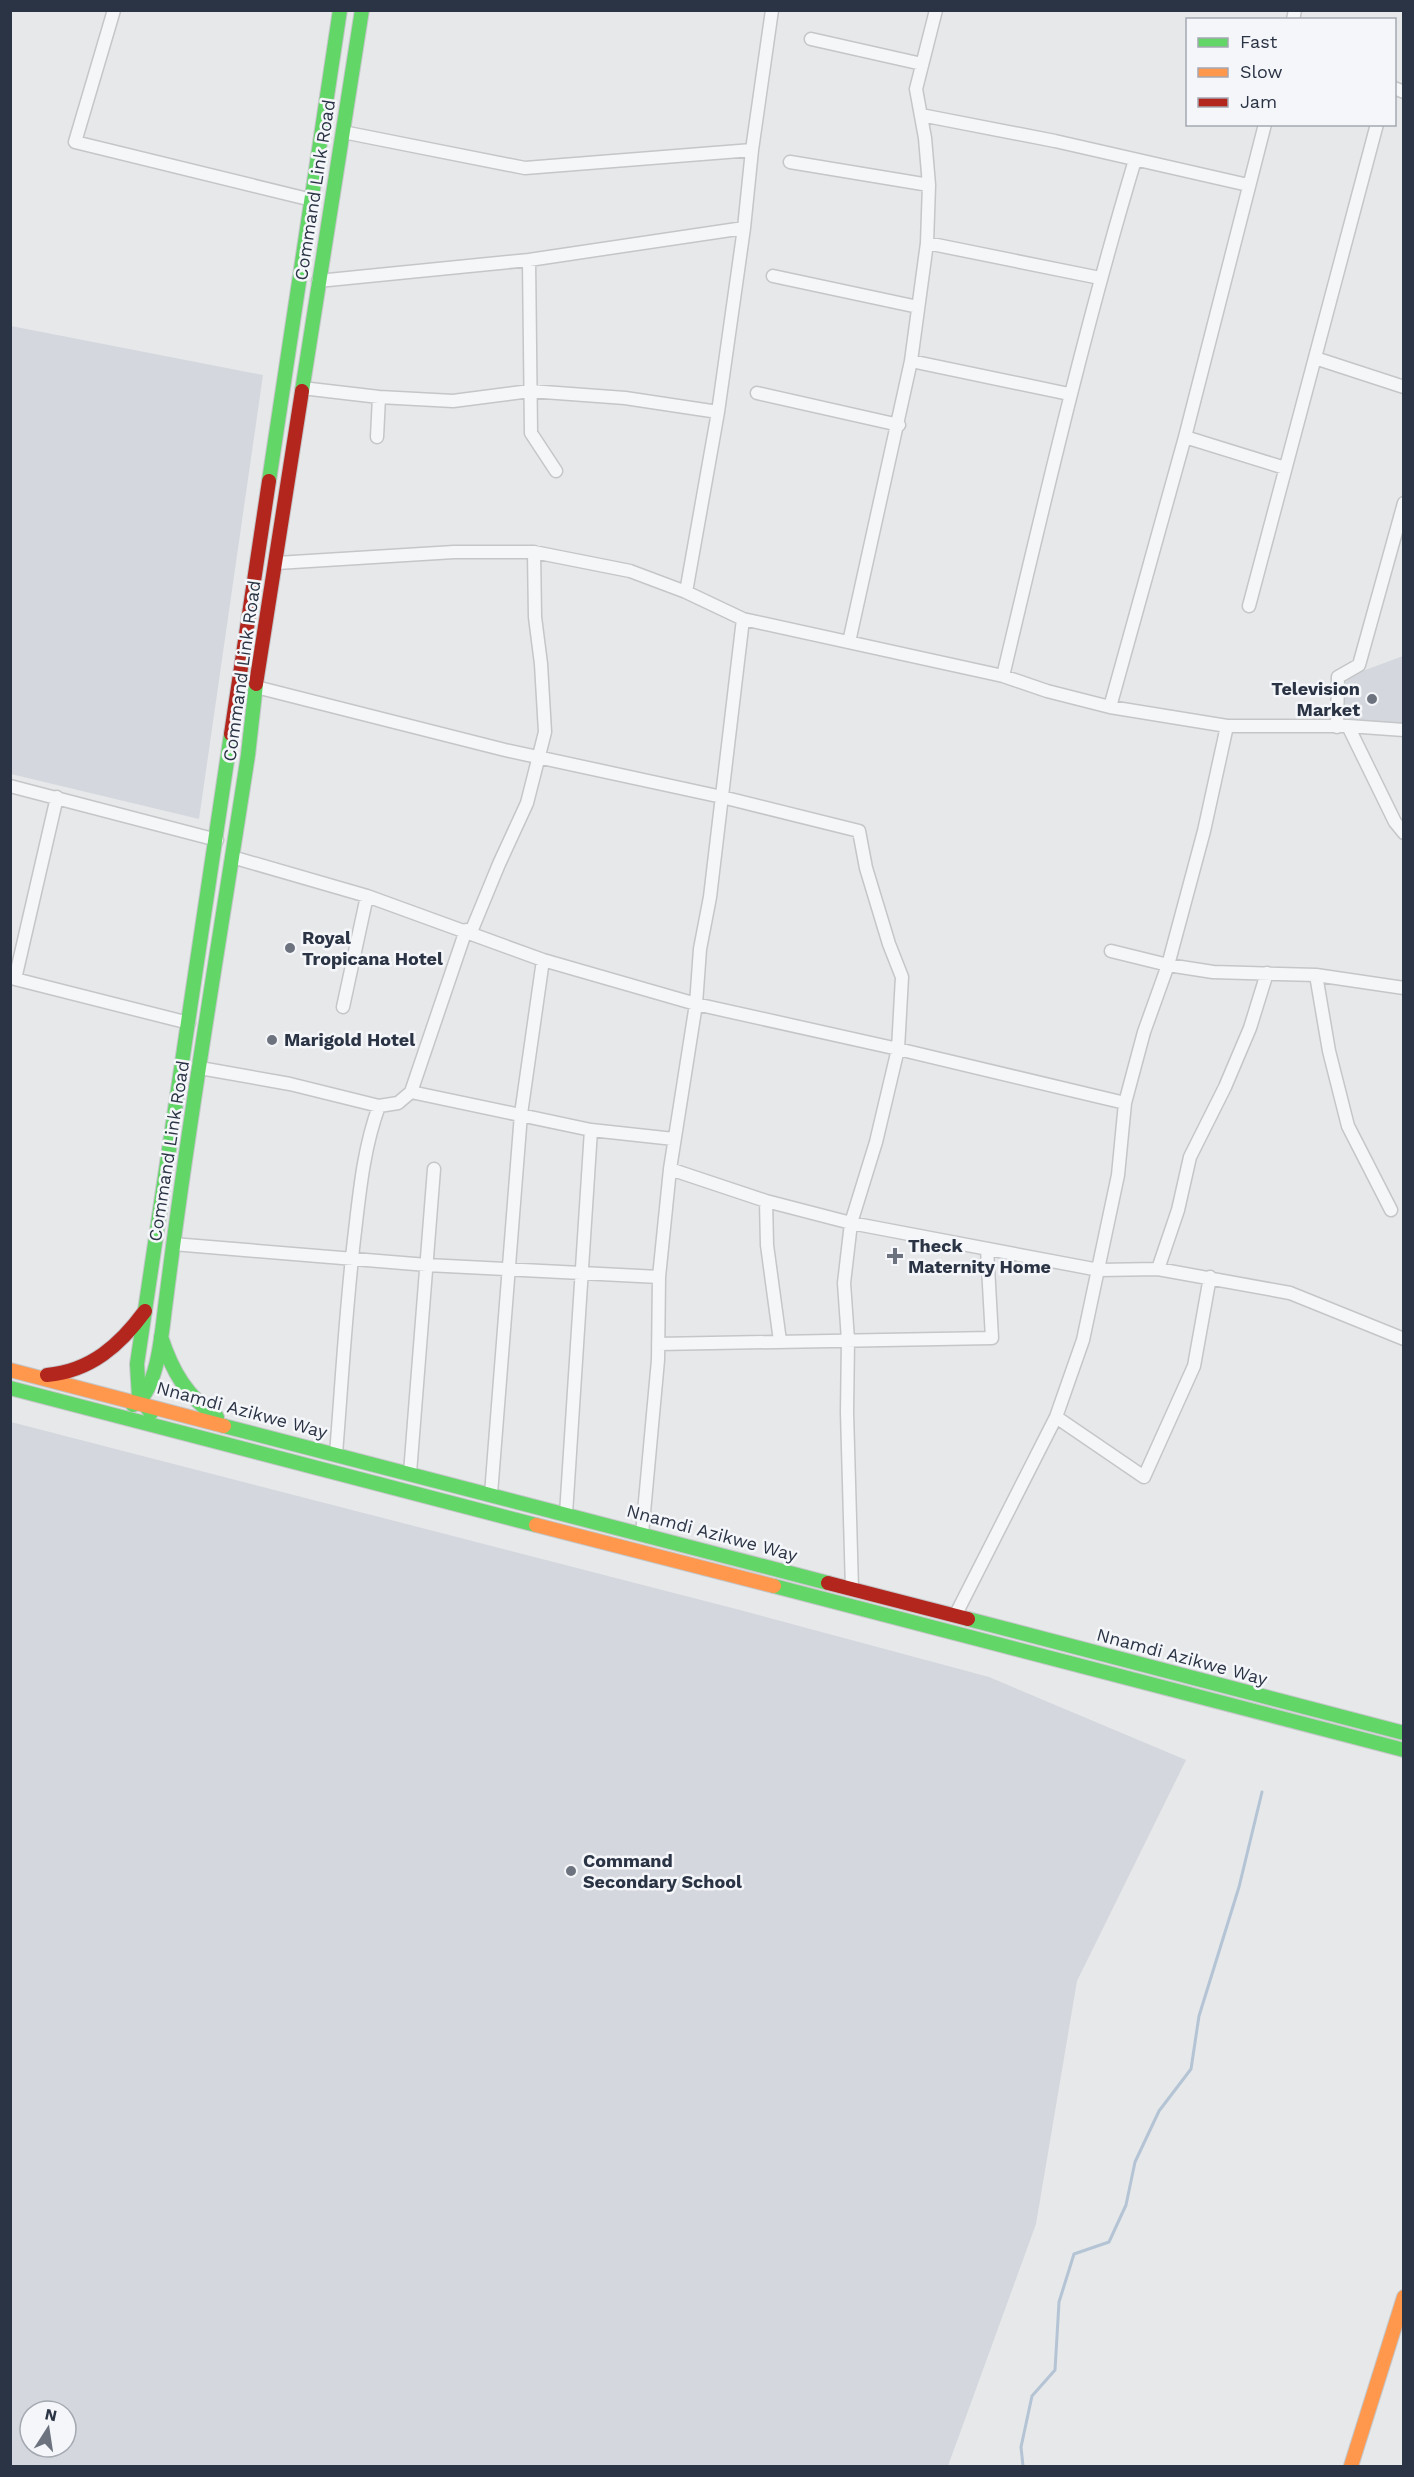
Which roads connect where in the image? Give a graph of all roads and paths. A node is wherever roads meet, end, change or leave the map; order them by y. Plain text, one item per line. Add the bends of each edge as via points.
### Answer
1 (114, 10) edge
2 (340, 10) edge
3 (362, 10) edge
4 (772, 10) edge
5 (936, 10) edge
6 (812, 39) dead end
7 (922, 64) junction
8 (921, 115) junction
9 (1264, 126) edge
10 (1376, 126) edge
11 (343, 132) junction
12 (752, 150) junction
13 (1135, 159) junction
14 (790, 162) dead end
15 (1248, 184) junction
16 (928, 185) junction
17 (312, 200) junction
18 (744, 228) junction
19 (927, 243) junction
20 (529, 260) junction
21 (773, 276) dead end
22 (1100, 278) junction
23 (318, 281) junction
24 (918, 307) junction
25 (1315, 358) junction
26 (911, 361) junction
27 (1404, 387) edge
28 (302, 388) junction
29 (530, 391) junction
30 (757, 393) dead end
31 (1070, 394) junction
32 (379, 397) junction
33 (718, 412) junction
34 (899, 425) junction
35 (1185, 436) junction
36 (377, 437) dead end
37 (1285, 468) junction
38 (556, 471) dead end
39 (1404, 503) edge
40 (1400, 528) edge
41 (534, 552) junction
42 (277, 563) junction
43 (686, 592) junction
44 (1249, 606) dead end
45 (743, 619) junction
46 (849, 642) junction
47 (1003, 676) junction
48 (256, 687) junction
49 (1110, 707) junction
50 (1227, 726) junction
51 (1342, 726) junction
52 (1404, 730) edge
53 (230, 753) junction
54 (248, 755) junction
55 (537, 756) junction
56 (10, 786) edge
57 (57, 797) junction
58 (722, 797) junction
59 (1404, 833) edge
60 (217, 840) junction
61 (232, 857) junction
62 (367, 896) junction
63 (469, 931) junction
64 (1111, 951) dead end
65 (543, 960) junction
66 (1168, 965) junction
67 (1267, 973) junction
68 (1316, 975) junction
69 (13, 978) edge
70 (1404, 988) edge
71 (696, 1004) junction
72 (343, 1007) dead end
73 (189, 1023) junction
74 (898, 1049) junction
75 (200, 1068) junction
76 (411, 1092) junction
77 (1125, 1103) junction
78 (379, 1106) junction
79 (520, 1114) junction
80 (591, 1130) junction
81 (674, 1139) junction
82 (434, 1169) dead end
83 (670, 1169) junction
84 (766, 1201) junction
85 (1391, 1210) dead end
86 (851, 1223) junction
87 (173, 1244) junction
88 (987, 1249) junction
89 (351, 1258) junction
90 (427, 1265) junction
91 (1158, 1269) junction
92 (507, 1270) junction
93 (1099, 1270) junction
94 (580, 1272) junction
95 (659, 1277) junction
96 (1210, 1277) junction
97 (145, 1311) junction
98 (161, 1337) junction
99 (1404, 1339) edge
100 (848, 1340) junction
101 (780, 1341) junction
102 (658, 1344) junction
103 (15, 1371) edge
104 (10, 1388) edge
105 (139, 1402) junction
106 (101, 1411) junction
107 (1056, 1417) junction
108 (246, 1430) junction
109 (190, 1434) junction
110 (336, 1454) junction
111 (410, 1473) junction
112 (491, 1494) junction
113 (566, 1514) junction
114 (642, 1534) junction
115 (852, 1589) junction
116 (955, 1616) junction
117 (1404, 1733) edge
118 (1404, 1750) edge
119 (1404, 2296) edge
120 (1351, 2466) edge

1 - 17 street via 75,141
2 - 17 main road, Command Link Road
3 - 11 main road, Command Link Road
4 - 12 street
5 - 7 street
6 - 7 street
7 - 8 street via 916,89
8 - 13 street
8 - 16 street
9 - 15 street
10 - 25 street
11 - 12 street via 525,168
11 - 23 main road, Command Link Road
12 - 18 street
13 - 15 street
13 - 22 street
14 - 16 street
15 - 35 street
16 - 19 street
17 - 53 main road, Command Link Road
18 - 20 street
18 - 33 street
19 - 22 street
19 - 24 street
20 - 23 street
20 - 29 street
21 - 24 street
22 - 31 street
23 - 28 main road, Command Link Road
24 - 26 street
25 - 27 street
25 - 37 street
26 - 31 street
26 - 34 street
28 - 32 street
28 - 42 main road, Command Link Road
29 - 32 street via 453,401
29 - 33 street via 625,398
29 - 38 street via 531,433
30 - 34 street
31 - 47 street
32 - 36 street
33 - 43 street
34 - 46 street
35 - 37 street
35 - 49 street
37 - 44 street
39 - 40 street
40 - 51 street via 1359,665 1338,677
41 - 42 street via 454,552
41 - 43 street via 630,571
41 - 55 street via 534,617 545,732
42 - 48 main road, Command Link Road
43 - 45 street
45 - 46 street
45 - 58 street
46 - 47 street
47 - 49 street
48 - 54 main road, Command Link Road
48 - 55 street
49 - 50 street
50 - 51 street
50 - 66 street
51 - 52 street
51 - 59 street
53 - 54 main road
53 - 60 main road, Command Link Road
54 - 61 main road, Command Link Road
55 - 58 street
55 - 63 street via 527,802
56 - 57 street
57 - 60 street
57 - 69 street
58 - 71 street
58 - 74 street via 859,831 866,868 902,977
60 - 73 main road, Command Link Road
61 - 62 street
61 - 75 main road, Command Link Road
62 - 63 street
62 - 72 street
63 - 65 street
63 - 76 street
64 - 66 street
65 - 71 street
65 - 79 street
66 - 67 street via 1213,972
66 - 77 street
67 - 68 street
67 - 91 street via 1250,1028 1190,1157 1178,1210
68 - 70 street
68 - 85 street via 1329,1051 1348,1126
69 - 73 street
71 - 74 street
71 - 81 street
73 - 97 main road, Command Link Road
74 - 77 street
74 - 86 street via 876,1142
75 - 78 street via 290,1084
75 - 87 main road, Command Link Road
76 - 78 street via 398,1103
76 - 79 street
77 - 93 street via 1118,1175
78 - 89 street via 362,1168
79 - 80 street
79 - 92 street
80 - 81 street
80 - 94 street
81 - 83 street
82 - 90 street
83 - 84 street
83 - 95 street
84 - 86 street
84 - 101 street via 766,1245
86 - 88 street
86 - 100 street via 844,1283
87 - 89 street
87 - 98 main road, Command Link Road
88 - 93 street
88 - 100 street via 992,1338
89 - 90 street
89 - 110 street
90 - 92 street
90 - 111 street
91 - 93 street
91 - 96 street
92 - 94 street
92 - 112 street
93 - 107 street via 1083,1340
94 - 95 street
94 - 113 street
95 - 102 street
96 - 99 street via 1290,1293
96 - 107 street via 1194,1366 1144,1477
97 - 103 main road via 118,1343 89,1364 55,1375
97 - 105 main road, Command Link Road via 136,1384
98 - 105 main road, Command Link Road via 151,1385
98 - 108 main road via 183,1389 214,1416
100 - 101 street
100 - 115 street
101 - 102 street
102 - 114 street
103 - 105 main road, Nnamdi Azikwe Way
104 - 106 main road, Nnamdi Azikwe Way
105 - 106 main road
105 - 108 main road, Nnamdi Azikwe Way
105 - 109 main road via 162,1422
106 - 109 main road, Nnamdi Azikwe Way
107 - 116 street
108 - 110 main road, Nnamdi Azikwe Way
109 - 118 main road, Nnamdi Azikwe Way
110 - 111 main road, Nnamdi Azikwe Way
111 - 112 main road, Nnamdi Azikwe Way
112 - 113 main road, Nnamdi Azikwe Way
113 - 114 main road, Nnamdi Azikwe Way
114 - 115 main road, Nnamdi Azikwe Way
115 - 116 main road, Nnamdi Azikwe Way
116 - 117 main road, Nnamdi Azikwe Way
119 - 120 main road

